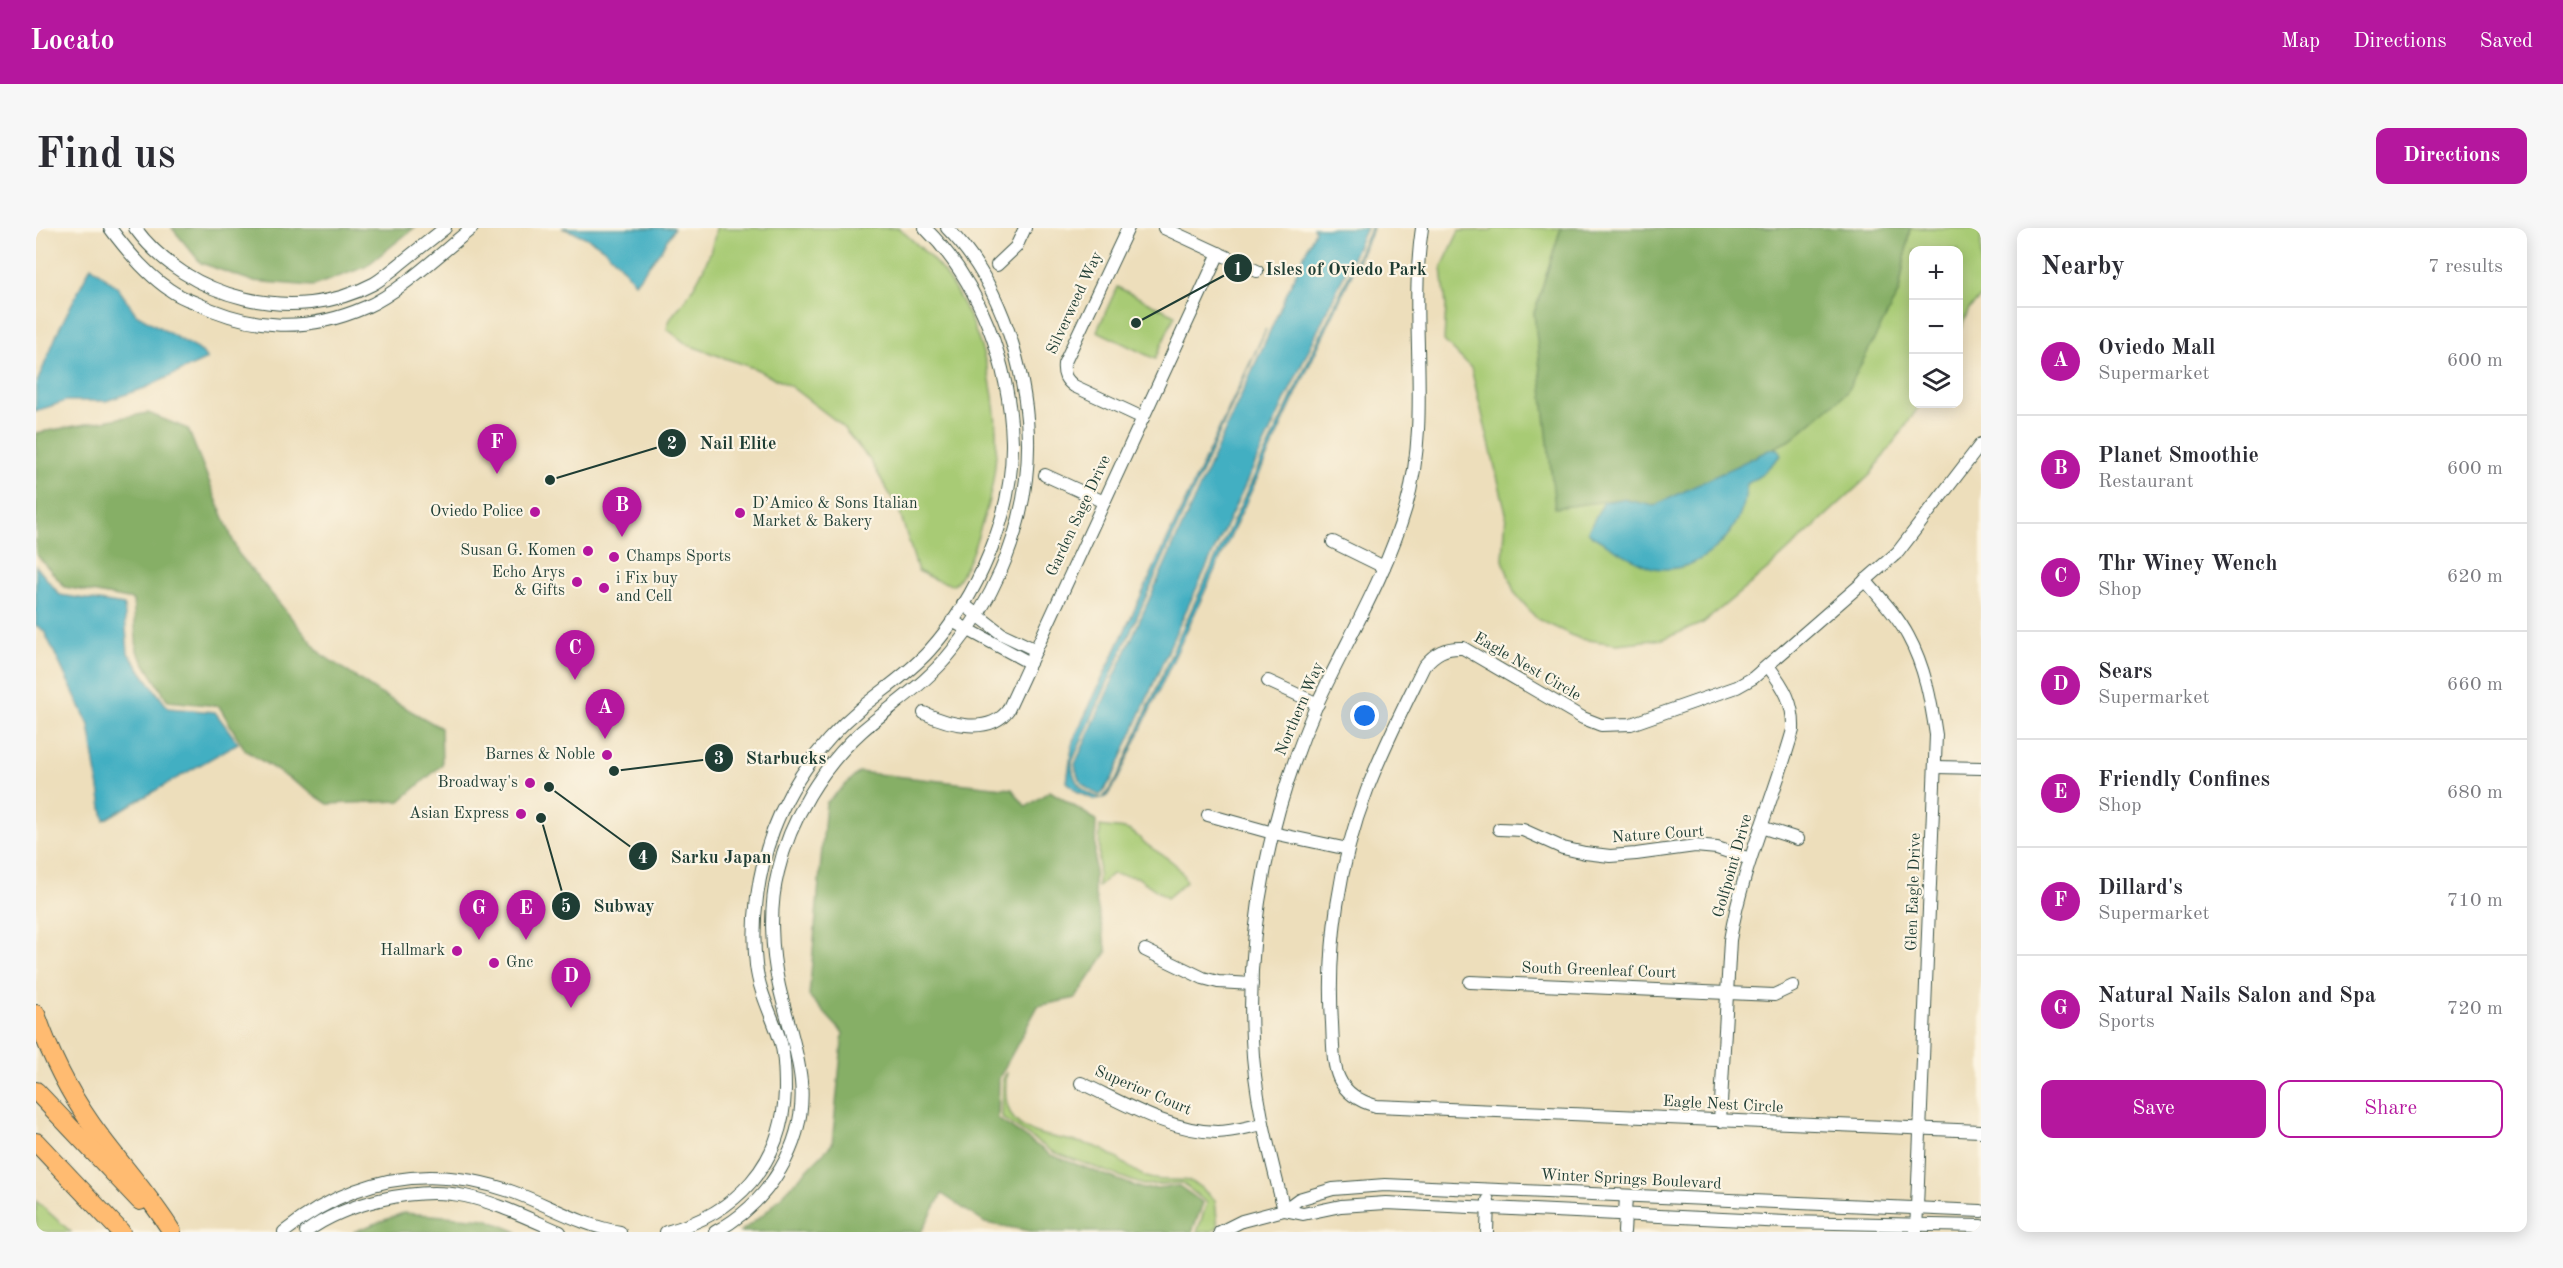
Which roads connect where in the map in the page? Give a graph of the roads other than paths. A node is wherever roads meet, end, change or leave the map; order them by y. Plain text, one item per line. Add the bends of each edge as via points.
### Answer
1 (110, 228) edge
2 (135, 228) edge
3 (445, 228) edge
4 (472, 228) edge
5 (925, 228) edge
6 (948, 228) edge
7 (1025, 228) edge
8 (1128, 228) edge
9 (1164, 228) edge
10 (1422, 228) edge
11 (1219, 253) junction
12 (997, 265) dead end
13 (1257, 271) dead end
14 (266, 303) junction
15 (286, 305) junction
16 (263, 325) junction
17 (289, 326) junction
18 (1143, 417) junction
19 (1981, 444) edge
20 (1045, 475) dead end
21 (1104, 502) junction
22 (1334, 542) dead end
23 (1384, 567) junction
24 (1865, 580) junction
25 (963, 604) junction
26 (978, 615) junction
27 (952, 621) junction
28 (969, 629) junction
29 (1002, 634) junction
30 (995, 645) junction
31 (1036, 650) junction
32 (1030, 663) junction
33 (1768, 666) junction
34 (1268, 681) dead end
35 (1318, 704) junction
36 (924, 713) dead end
37 (1936, 768) junction
38 (1981, 768) edge
39 (1208, 815) dead end
40 (1761, 827) junction
41 (1499, 829) dead end
42 (1273, 833) junction
43 (1798, 839) dead end
44 (1348, 849) junction
45 (1750, 859) junction
46 (1145, 950) dead end
47 (1470, 982) dead end
48 (1252, 984) junction
49 (1793, 986) dead end
50 (1727, 992) junction
51 (36, 1014) edge
52 (1081, 1083) dead end
53 (36, 1091) edge
54 (1720, 1121) junction
55 (1263, 1124) junction
56 (1920, 1130) junction
57 (1981, 1131) edge
58 (36, 1142) edge
59 (36, 1146) edge
60 (62, 1170) junction
61 (1489, 1190) junction
62 (1626, 1196) junction
63 (147, 1201) junction
64 (1488, 1206) junction
65 (1917, 1207) junction
66 (1284, 1210) junction
67 (1981, 1211) edge
68 (1625, 1215) junction
69 (1981, 1226) edge
70 (1916, 1228) edge
71 (308, 1231) edge
72 (122, 1232) edge
73 (171, 1232) edge
74 (284, 1232) edge
75 (560, 1232) edge
76 (620, 1232) edge
77 (666, 1232) edge
78 (715, 1232) edge
79 (1220, 1232) edge
80 (1487, 1232) edge
81 (1624, 1232) edge

1 - 16 street via 128,252 171,291 221,314
2 - 14 street via 189,277
3 - 15 street via 374,284 327,301
4 - 17 street via 368,306
5 - 25 street via 963,277 983,313 995,344 1012,442 1007,488 995,539 981,575
6 - 26 street via 992,292 1007,326 1025,400 1026,478 1019,511 996,581
7 - 12 street via 1017,246
8 - 18 street, Silverweed Way via 1063,373 1074,386
9 - 11 street
10 - 23 street, Northern Way via 1415,465 1407,506
11 - 13 street
11 - 18 street, Garden Sage Drive
14 - 15 street
14 - 16 street
15 - 17 street
16 - 17 street
18 - 21 street, Garden Sage Drive
19 - 24 street, Eagle Nest Circle via 1903,546
20 - 21 street
21 - 31 street, Garden Sage Drive
22 - 23 street
23 - 35 street, Northern Way
24 - 33 street, Eagle Nest Circle
24 - 37 street, Glen Eagle Drive via 1903,628 1920,662 1936,735
25 - 26 street
25 - 27 street
26 - 28 street
26 - 29 street
27 - 28 street
27 - 77 street via 905,676 836,731 789,795 772,832 760,876 755,919 756,965 763,997 782,1045 786,1074 780,1129 768,1158 751,1183 732,1201 712,1216
28 - 30 street
28 - 78 street via 927,679 835,757 807,799 789,837 777,873 773,946 801,1080 801,1105 795,1137 779,1172 760,1197
29 - 30 street
29 - 31 street
30 - 32 street
31 - 32 street, Garden Sage Drive
32 - 36 street, Garden Sage Drive via 1008,710 998,721 950,723
33 - 40 street, Golfpoint Drive via 1783,686 1794,714 1790,741
33 - 44 street, Eagle Nest Circle via 1737,687 1615,726 1583,718 1473,652 1463,648 1442,650 1424,666 1385,747
34 - 35 street
35 - 42 street, Northern Way via 1282,798
37 - 38 street
37 - 56 street, Glen Eagle Drive
39 - 42 street
40 - 43 street
40 - 45 street, Golfpoint Drive
41 - 45 street, Nature Court via 1522,830 1585,853 1636,854 1695,846 1717,848
42 - 44 street
42 - 48 street, Northern Way via 1261,884
44 - 54 street, Eagle Nest Circle via 1333,938 1330,1004 1336,1071 1353,1097 1376,1106
45 - 50 street, Golfpoint Drive via 1733,920
46 - 48 street via 1203,978
47 - 50 street, South Greenleaf Court
48 - 55 street, Northern Way via 1252,1040
49 - 50 street, South Greenleaf Court via 1774,995
50 - 54 street, Golfpoint Drive
51 - 63 highway via 54,1060 92,1124
52 - 55 street, Superior Court via 1169,1124 1194,1131 1220,1132
53 - 63 highway
54 - 56 street, Eagle Nest Circle
55 - 66 street, Northern Way
56 - 57 street, Eagle Nest Circle
56 - 65 street, Glen Eagle Drive
58 - 60 highway
59 - 60 highway
60 - 72 highway
61 - 62 street, Winter Springs Boulevard
61 - 64 street
61 - 66 street, Winter Springs Boulevard via 1385,1185 1333,1190 1299,1198
62 - 65 street, Winter Springs Boulevard
62 - 68 street
63 - 73 highway
64 - 66 street, Winter Springs Boulevard via 1386,1203 1303,1214
64 - 68 street, Winter Springs Boulevard
64 - 80 street
65 - 67 street, Winter Springs Boulevard
65 - 70 street, Glen Eagle Drive
66 - 79 street, Winter Springs Boulevard via 1242,1221
68 - 70 street, Winter Springs Boulevard
68 - 81 street
69 - 70 street, Winter Springs Boulevard
71 - 75 street via 336,1214 374,1201 438,1194 464,1196 500,1207
74 - 76 street via 332,1200 368,1185 401,1178 451,1177 513,1192 601,1229

